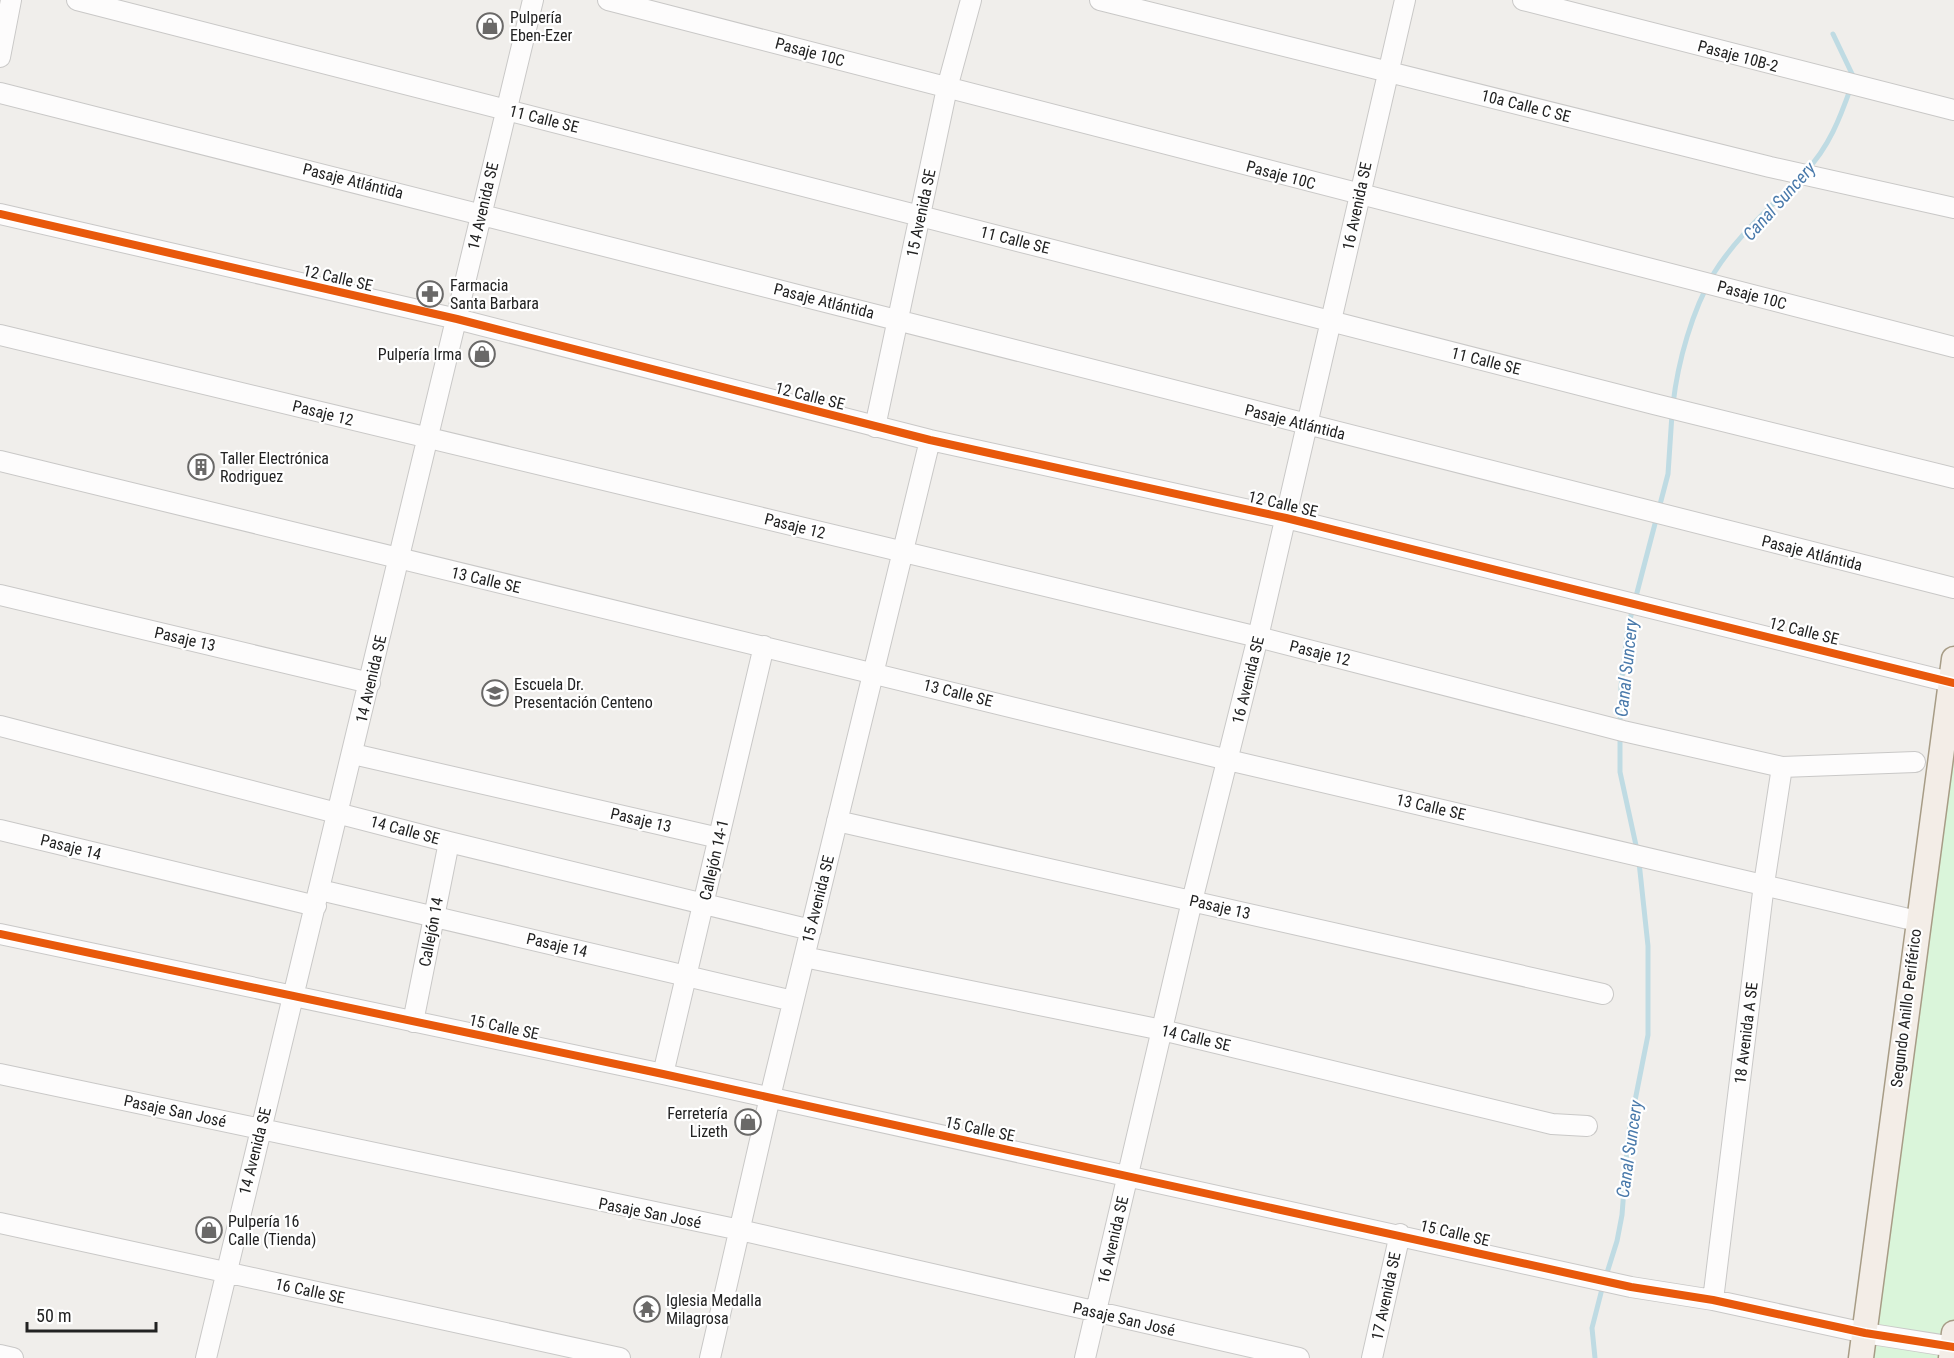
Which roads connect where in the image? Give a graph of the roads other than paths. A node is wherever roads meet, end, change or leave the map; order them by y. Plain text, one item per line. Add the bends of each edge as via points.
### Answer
1 (11, 0) edge
2 (77, 0) edge
3 (533, 0) edge
4 (608, 0) edge
5 (971, 0) edge
6 (1100, 0) edge
7 (1405, 0) edge
8 (1523, 0) edge
9 (0, 57) edge
10 (1388, 72) junction
11 (947, 88) junction
12 (0, 93) edge
13 (505, 109) junction
14 (1954, 110) edge
15 (1359, 195) junction
16 (1954, 208) edge
17 (481, 212) junction
18 (0, 213) edge
19 (921, 216) junction
20 (457, 320) junction
21 (896, 320) junction
22 (1332, 322) junction
23 (0, 335) edge
24 (1954, 347) edge
25 (1306, 424) junction
26 (875, 426) junction
27 (429, 436) junction
28 (930, 440) junction
29 (0, 461) edge
30 (1954, 478) edge
31 (1286, 518) junction
32 (903, 553) junction
33 (399, 559) junction
34 (1954, 588) edge
35 (0, 595) edge
36 (1258, 638) junction
37 (764, 646) junction
38 (874, 672) junction
39 (1953, 674) edge
40 (370, 683) junction
41 (0, 726) edge
42 (353, 754) junction
43 (1228, 760) junction
44 (1915, 762) dead end
45 (1782, 767) junction
46 (339, 812) junction
47 (837, 821) junction
48 (0, 830) edge
49 (719, 838) junction
50 (449, 842) junction
51 (1764, 884) junction
52 (318, 898) junction
53 (1192, 901) junction
54 (704, 903) junction
55 (434, 916) junction
56 (1917, 921) junction
57 (811, 930) junction
58 (0, 934) edge
59 (804, 957) junction
60 (687, 976) junction
61 (1603, 994) dead end
62 (294, 997) junction
63 (793, 1001) junction
64 (412, 1022) junction
65 (1162, 1030) junction
66 (0, 1074) edge
67 (663, 1074) junction
68 (770, 1097) junction
69 (1587, 1126) dead end
70 (260, 1129) junction
71 (1128, 1174) junction
72 (0, 1223) edge
73 (740, 1230) junction
74 (1400, 1234) junction
75 (225, 1272) junction
76 (1713, 1300) junction
77 (1095, 1313) junction
78 (1865, 1333) junction
79 (1953, 1346) edge
80 (0, 1355) edge
81 (13, 1358) edge
82 (206, 1358) edge
83 (620, 1358) edge
84 (710, 1358) edge
85 (1085, 1358) edge
86 (1299, 1358) edge
87 (1372, 1358) edge
88 (1861, 1358) edge

1 - 9 street
2 - 13 street, 11 Calle SE
3 - 13 street, 14 Avenida SE
4 - 11 street, Pasaje 10C
5 - 11 street, 15 Avenida SE
6 - 10 street, 10a Calle C SE
7 - 10 street, 16 Avenida SE
8 - 14 street, Pasaje 10B-2
10 - 15 street, 16 Avenida SE
10 - 16 street, 10a Calle C SE via 1832,182
11 - 15 street, Pasaje 10C
11 - 19 street, 15 Avenida SE
12 - 17 street, Pasaje Atlántida
13 - 17 street, 14 Avenida SE
13 - 19 street, 11 Calle SE
15 - 22 street, 16 Avenida SE
15 - 24 street, Pasaje 10C
17 - 20 street, 14 Avenida SE
17 - 21 street, Pasaje Atlántida
18 - 20 street, 12 Calle SE
19 - 21 street, 15 Avenida SE
19 - 22 street, 11 Calle SE
20 - 26 street, 12 Calle SE
20 - 27 street, 14 Avenida SE
21 - 25 street, Pasaje Atlántida
21 - 26 street, 15 Avenida SE
22 - 25 street, 16 Avenida SE
22 - 30 street, 11 Calle SE
23 - 27 street, Pasaje 12
25 - 31 street, 16 Avenida SE
25 - 34 street, Pasaje Atlántida
26 - 28 street, 12 Calle SE
27 - 32 street, Pasaje 12
27 - 33 street, 14 Avenida SE
28 - 31 street, 12 Calle SE
28 - 32 street, 15 Avenida SE
29 - 33 street, 13 Calle SE
31 - 36 street, 16 Avenida SE
31 - 39 street, 12 Calle SE via 1647,606
32 - 36 street, Pasaje 12
32 - 38 street, 15 Avenida SE
33 - 37 street, 13 Calle SE
33 - 40 street, 14 Avenida SE
35 - 40 street, Pasaje 13
36 - 43 street, 16 Avenida SE
36 - 45 street, Pasaje 12 via 1623,731
37 - 38 street, 13 Calle SE
37 - 49 street, Callejón 14-1
38 - 43 street, 13 Calle SE
38 - 47 street, 15 Avenida SE
39 - 56 main road, Segundo Anillo Periférico
40 - 42 street, 14 Avenida SE
41 - 46 street, 14 Calle SE
42 - 46 street, 14 Avenida SE
42 - 49 street, Pasaje 13
43 - 51 street, 13 Calle SE
43 - 53 street, 16 Avenida SE
44 - 45 street, Pasaje 12
45 - 51 street, 18 Avenida A SE
46 - 50 street, 14 Calle SE
46 - 52 street, 14 Avenida SE
47 - 53 street, Pasaje 13
47 - 57 street, 15 Avenida SE
48 - 52 street, Pasaje 14
49 - 54 street, Callejón 14-1
50 - 54 street, 14 Calle SE
50 - 55 street, Callejón 14
51 - 56 street, 13 Calle SE
51 - 76 street, 18 Avenida A SE
52 - 55 street, Pasaje 14
52 - 62 street, 14 Avenida SE
53 - 61 street, Pasaje 13
53 - 65 street, 16 Avenida SE
54 - 57 street, 14 Calle SE
54 - 60 street, Callejón 14-1
55 - 60 street, Pasaje 14
55 - 64 street, Callejón 14
56 - 78 main road, Segundo Anillo Periférico
57 - 59 street, 15 Avenida SE
58 - 62 street, 15 Calle SE
59 - 63 street, 15 Avenida SE
59 - 65 street, 14 Calle SE
60 - 63 street, Pasaje 14
60 - 67 street, Callejón 14-1
62 - 64 street, 15 Calle SE
62 - 70 street, 14 Avenida SE
63 - 68 street, 15 Avenida SE
64 - 67 street, 15 Calle SE
65 - 69 street, 14 Calle SE via 1552,1124
65 - 71 street, 16 Avenida SE
66 - 70 street, Pasaje San José
67 - 68 street, 15 Calle SE
68 - 71 street, 15 Calle SE
68 - 73 street, 15 Avenida SE
70 - 73 street, Pasaje San José
70 - 75 street, 14 Avenida SE
71 - 74 street, 15 Calle SE
71 - 77 street, 16 Avenida SE
72 - 75 street, 16 Calle SE
73 - 77 street, Pasaje San José
73 - 84 street, 15 Avenida SE
74 - 76 street, 15 Calle SE via 1631,1287
74 - 87 street, 17 Avenida SE
75 - 82 street, 14 Avenida SE
75 - 83 street, 16 Calle SE
76 - 78 street, 15 Calle SE
77 - 85 street, 16 Avenida SE
77 - 86 street, Pasaje San José
78 - 79 street, 15 Calle SE
78 - 88 main road, Segundo Anillo Periférico
80 - 81 street

